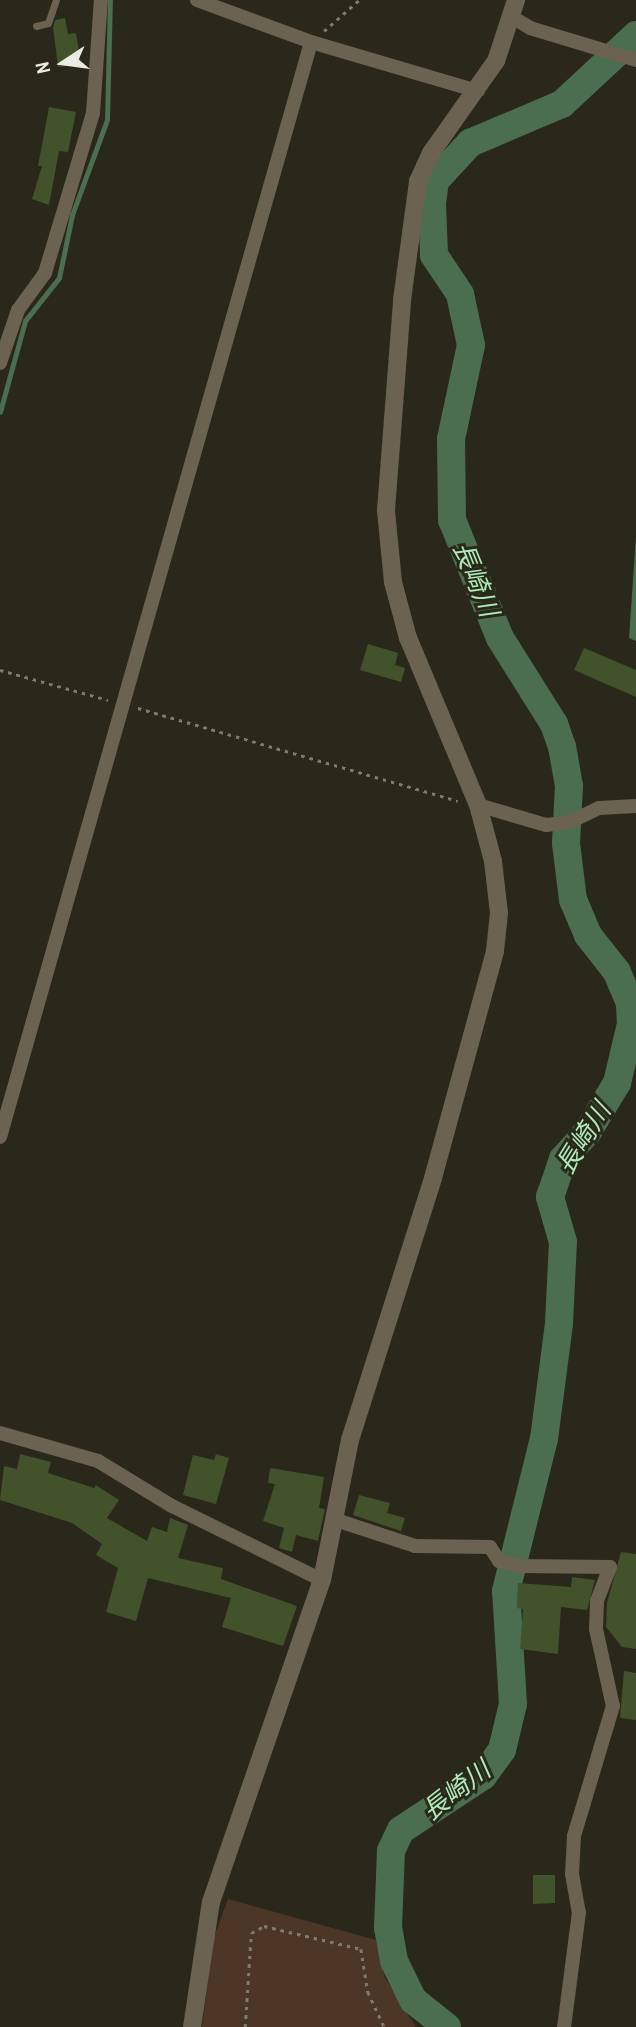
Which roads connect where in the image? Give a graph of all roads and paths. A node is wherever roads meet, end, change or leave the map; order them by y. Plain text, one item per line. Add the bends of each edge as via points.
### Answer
1 (56, 0) edge
2 (101, 0) edge
3 (197, 0) edge
4 (359, 0) edge
5 (514, 8) edge
6 (36, 26) dead end
7 (311, 42) junction
8 (633, 59) edge
9 (478, 91) junction
10 (0, 363) edge
11 (0, 670) edge
12 (124, 704) junction
13 (478, 805) junction
14 (636, 806) edge
15 (0, 1137) edge
16 (0, 1433) edge
17 (336, 1520) junction
18 (322, 1580) junction
19 (192, 2027) edge
20 (245, 2027) edge
21 (384, 2027) edge
22 (564, 2027) edge

1 - 6 lane via 48,23
2 - 10 street via 93,113 45,273 18,310
3 - 7 street
4 - 7 path
5 - 8 street via 530,28
5 - 9 street via 496,61
7 - 9 street
7 - 12 street
9 - 13 street via 431,153 411,212 386,510 393,582 408,638
11 - 12 path
12 - 13 path
12 - 15 street
13 - 14 street via 545,825 570,822 599,808
13 - 17 street via 494,861 499,913 495,951 433,1178 350,1440
16 - 18 street via 98,1461 172,1506
17 - 18 street
17 - 22 street via 415,1546 490,1547 499,1561 519,1566 610,1567 597,1601 596,1629 613,1706 574,1836 572,1874 579,1912
18 - 19 street via 211,1902
20 - 21 path via 251,1933 264,1926 361,1949 368,1993

